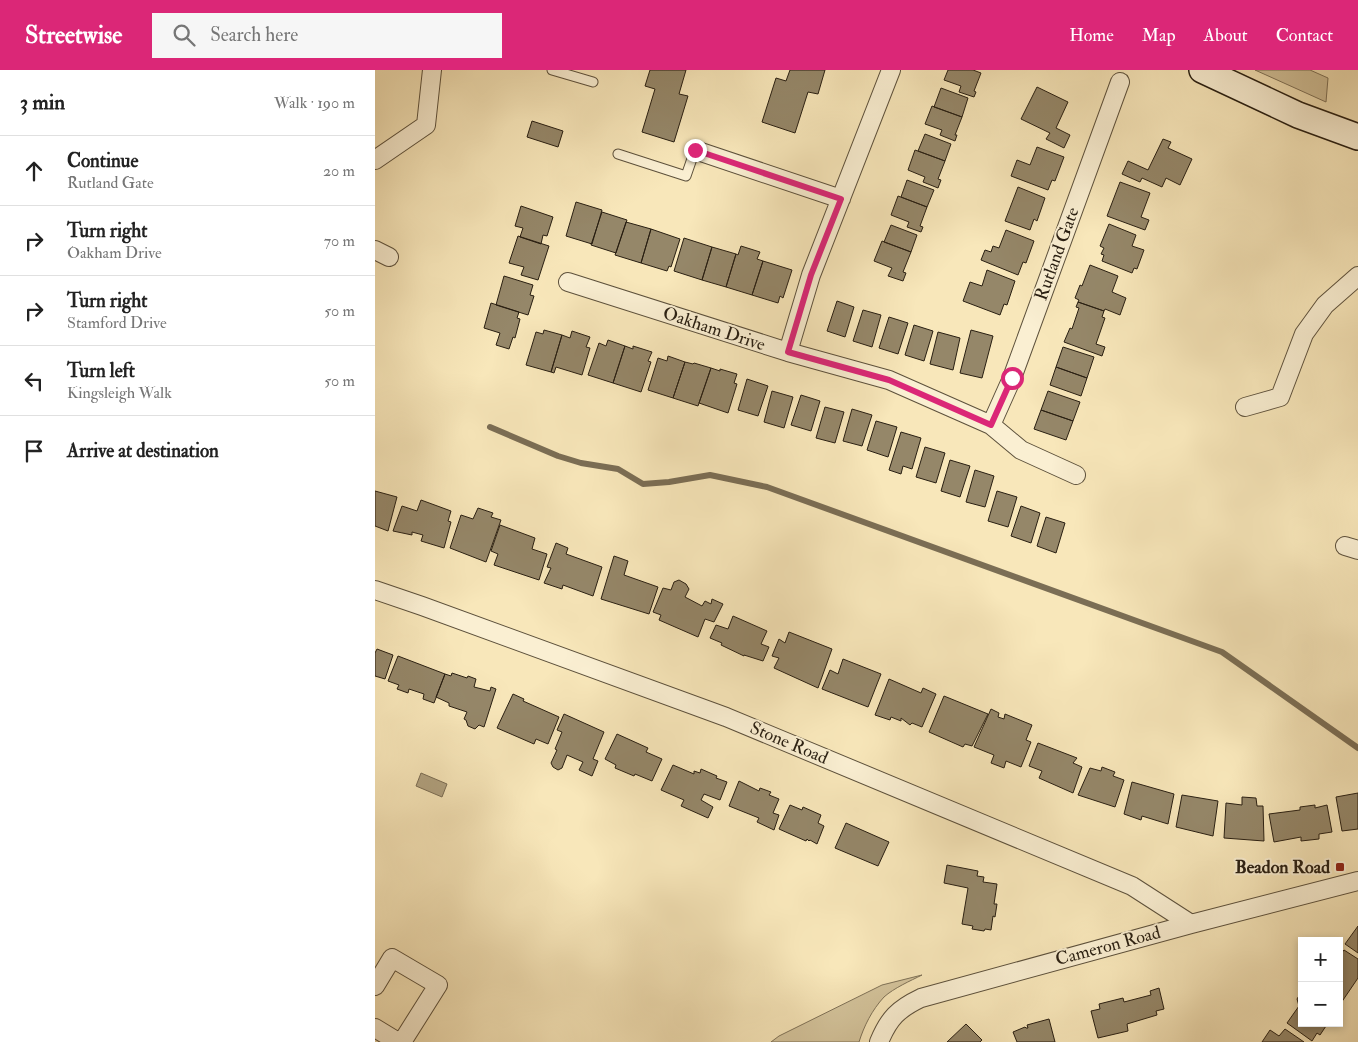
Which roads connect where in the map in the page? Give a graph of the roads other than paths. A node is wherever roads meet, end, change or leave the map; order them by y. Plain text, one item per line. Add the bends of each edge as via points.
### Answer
1 (432, 70) edge
2 (553, 70) edge
3 (891, 70) edge
4 (1203, 70) edge
5 (593, 82) dead end
6 (1120, 82) dead end
7 (1358, 137) edge
8 (695, 150) joint
9 (618, 154) dead end
10 (375, 160) edge
11 (841, 199) junction
12 (1358, 276) edge
13 (568, 282) dead end
14 (788, 352) junction
15 (1245, 407) dead end
16 (991, 425) junction
17 (1076, 475) dead end
18 (375, 590) edge
19 (1358, 881) edge
20 (1191, 924) junction
21 (375, 986) edge
22 (375, 1028) edge
23 (398, 1042) edge
24 (402, 1042) edge
25 (879, 1042) edge

1 - 10 street via 426,126
2 - 5 lane
3 - 11 street
4 - 7 main road via 1299,115
6 - 16 street, Rutland Gate via 1012,378
8 - 9 lane via 686,176
8 - 11 street
11 - 14 street via 811,275
12 - 15 street via 1325,305 1303,334 1280,397
13 - 14 street, Oakham Drive
14 - 16 street, Oakham Drive via 889,380
16 - 17 street, Oakham Drive via 1021,450
18 - 20 street, Stone Road via 726,717 1132,886
19 - 20 street, Cameron Road
20 - 25 street, Cameron Road via 921,998 898,1011 886,1025
21 - 24 street via 392,958 438,985
22 - 23 street

